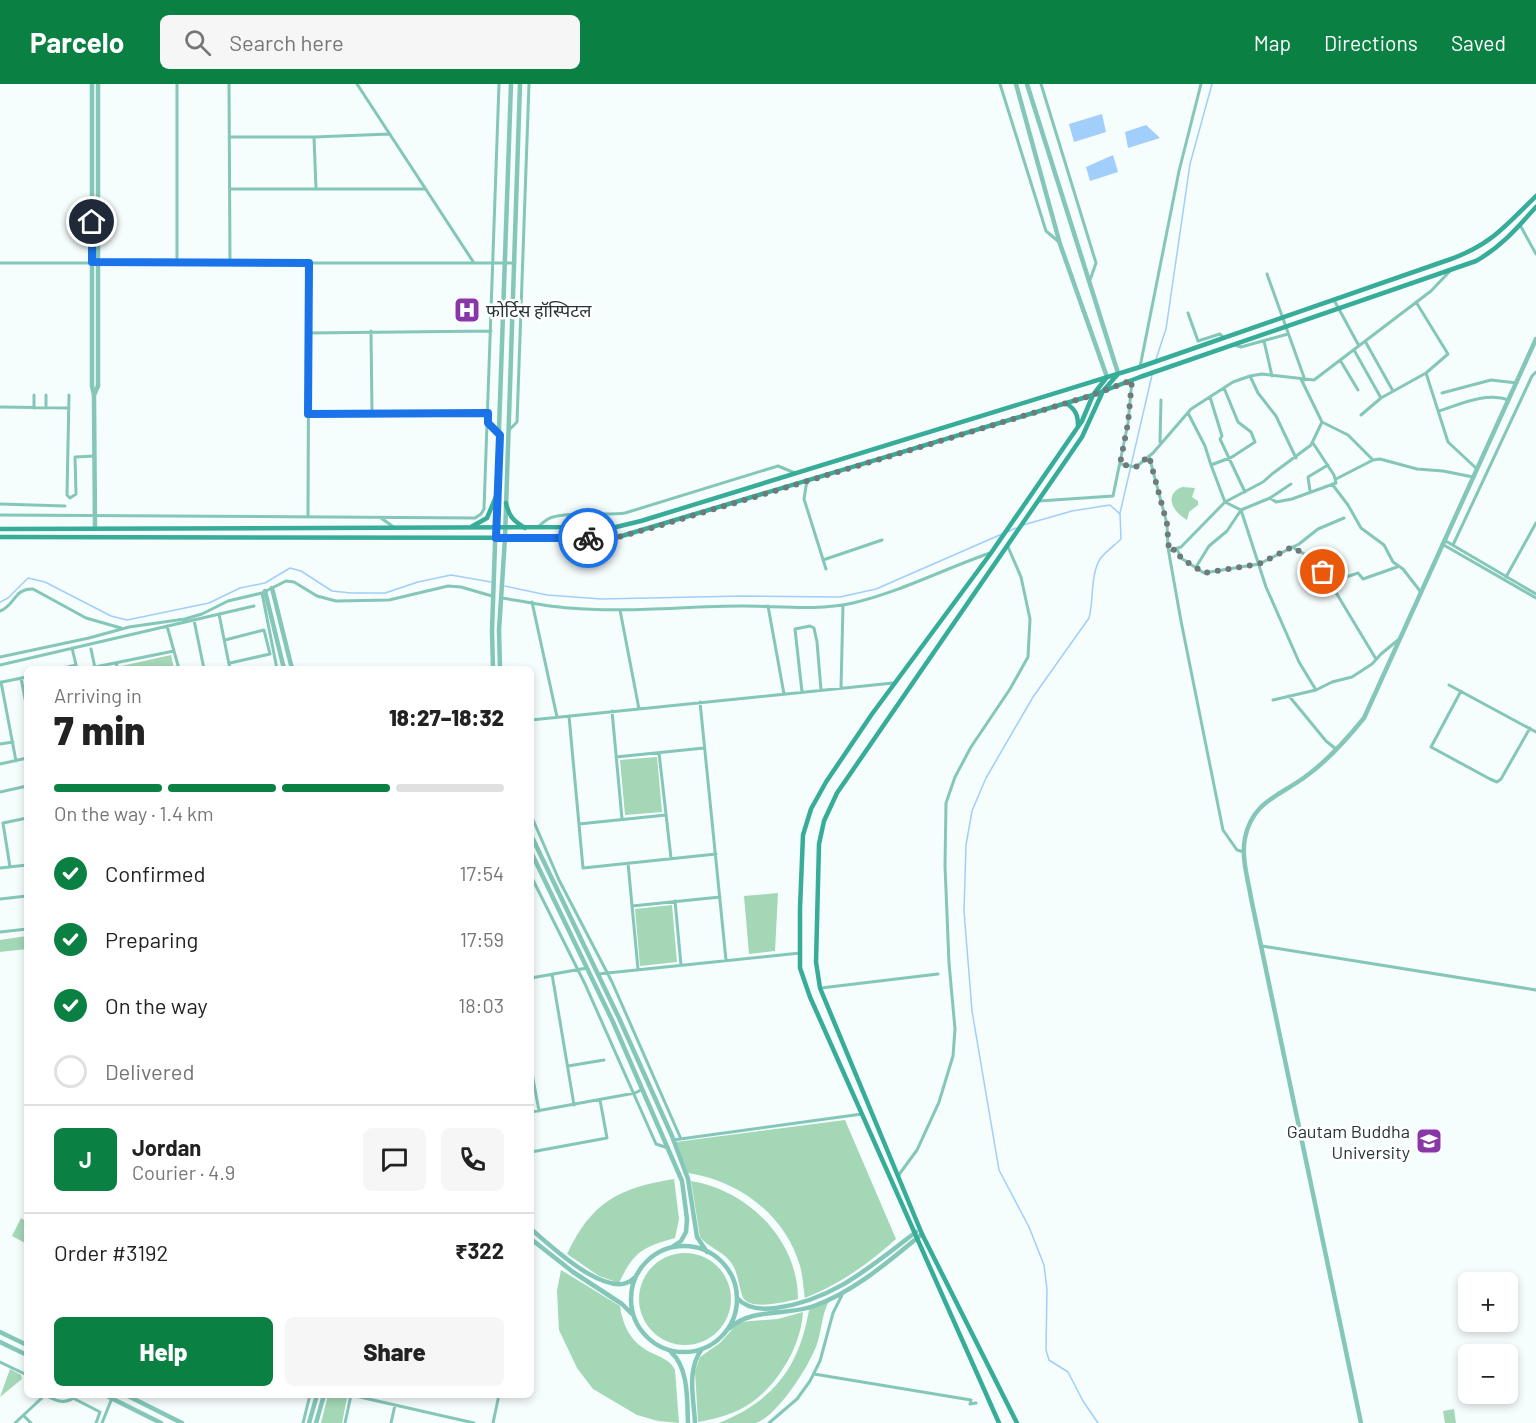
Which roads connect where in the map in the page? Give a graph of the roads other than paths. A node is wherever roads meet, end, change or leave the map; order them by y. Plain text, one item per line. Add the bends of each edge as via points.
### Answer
1 (92, 84) edge
2 (98, 84) edge
3 (177, 84) edge
4 (230, 84) edge
5 (357, 84) edge
6 (500, 84) edge
7 (511, 84) edge
8 (520, 84) edge
9 (529, 84) edge
10 (1000, 84) edge
11 (1016, 84) edge
12 (1028, 84) edge
13 (1041, 84) edge
14 (1201, 84) edge
15 (389, 134) junction
16 (230, 137) junction
17 (314, 137) junction
18 (230, 189) junction
19 (316, 189) junction
20 (426, 189) junction
21 (1536, 196) edge
22 (1536, 207) edge
23 (1520, 225) junction
24 (1060, 244) junction
25 (1536, 254) edge
26 (95, 262) junction
27 (0, 263) edge
28 (177, 263) junction
29 (230, 263) junction
30 (309, 263) junction
31 (474, 263) junction
32 (494, 263) junction
33 (506, 263) junction
34 (514, 263) junction
35 (1451, 269) junction
36 (1267, 274) dead end
37 (1090, 280) junction
38 (1334, 300) junction
39 (1416, 302) junction
40 (1340, 308) junction
41 (1188, 313) dead end
42 (1283, 318) junction
43 (1285, 327) junction
44 (371, 331) junction
45 (491, 331) junction
46 (308, 333) junction
47 (1288, 334) junction
48 (1224, 338) junction
49 (1536, 339) edge
50 (1264, 341) junction
51 (1365, 341) junction
52 (1235, 344) junction
53 (1359, 346) junction
54 (1354, 350) junction
55 (1340, 360) junction
56 (1143, 366) junction
57 (1536, 372) edge
58 (1426, 373) junction
59 (1118, 374) junction
60 (1250, 376) junction
61 (1272, 376) junction
62 (1107, 377) junction
63 (1132, 380) junction
64 (1303, 380) junction
65 (1517, 383) junction
66 (1224, 388) junction
67 (1358, 390) dead end
68 (1103, 391) junction
69 (1393, 391) junction
70 (1442, 393) dead end
71 (34, 395) dead end
72 (46, 395) dead end
73 (69, 395) dead end
74 (1093, 395) junction
75 (1210, 397) junction
76 (1381, 398) junction
77 (1161, 400) dead end
78 (1509, 400) junction
79 (1066, 403) junction
80 (0, 407) edge
81 (33, 408) junction
82 (46, 408) junction
83 (69, 408) junction
84 (1439, 411) junction
85 (372, 413) junction
86 (488, 413) junction
87 (1188, 413) junction
88 (308, 414) junction
89 (1361, 415) dead end
90 (1322, 422) junction
91 (488, 423) junction
92 (1078, 426) junction
93 (508, 431) junction
94 (500, 435) junction
95 (1313, 443) junction
96 (1160, 444) junction
97 (95, 456) junction
98 (1149, 456) junction
99 (1230, 458) junction
100 (1296, 458) junction
101 (1372, 460) junction
102 (1120, 464) junction
103 (1211, 465) junction
104 (1328, 465) junction
105 (1477, 470) junction
106 (795, 473) junction
107 (1473, 477) junction
108 (1336, 478) junction
109 (807, 480) junction
110 (1292, 484) dead end
111 (1332, 484) junction
112 (1310, 491) junction
113 (498, 492) junction
114 (1245, 492) junction
115 (1270, 498) junction
116 (1039, 501) junction
117 (1225, 502) junction
118 (506, 503) junction
119 (0, 504) edge
120 (64, 506) dead end
121 (1241, 510) junction
122 (0, 515) edge
123 (95, 516) junction
124 (309, 517) junction
125 (380, 517) junction
126 (1344, 518) dead end
127 (1536, 524) edge
128 (95, 528) junction
129 (468, 528) junction
130 (497, 528) junction
131 (505, 528) junction
132 (526, 528) junction
133 (536, 528) junction
134 (0, 529) edge
135 (397, 529) junction
136 (0, 537) edge
137 (496, 538) junction
138 (505, 538) junction
139 (882, 540) dead end
140 (1443, 542) junction
141 (1454, 545) junction
142 (1009, 546) junction
143 (1292, 547) junction
144 (1176, 549) junction
145 (993, 550) junction
146 (1169, 551) junction
147 (823, 560) junction
148 (1259, 564) junction
149 (1196, 567) junction
150 (1397, 567) junction
151 (826, 569) dead end
152 (1327, 577) junction
153 (1505, 578) junction
154 (272, 588) junction
155 (1420, 591) junction
156 (263, 592) junction
157 (494, 594) junction
158 (1536, 594) edge
159 (501, 595) junction
160 (1536, 598) edge
161 (532, 602) junction
162 (843, 604) junction
163 (254, 606) dead end
164 (768, 606) junction
165 (620, 609) junction
166 (0, 612) edge
167 (219, 614) junction
168 (194, 620) junction
169 (167, 626) junction
170 (123, 629) junction
171 (225, 640) junction
172 (1399, 640) junction
173 (72, 648) junction
174 (91, 649) dead end
175 (174, 651) junction
176 (0, 657) edge
177 (1376, 659) junction
178 (116, 663) junction
179 (230, 663) joint
180 (0, 665) edge
181 (77, 666) edge
182 (95, 666) edge
183 (103, 666) edge
184 (117, 666) edge
185 (178, 666) edge
186 (203, 666) edge
187 (277, 666) edge
188 (283, 666) edge
189 (291, 666) edge
190 (493, 666) edge
191 (500, 666) edge
192 (21, 678) junction
193 (24, 678) edge
194 (1, 682) edge
195 (896, 683) junction
196 (1449, 685) dead end
197 (841, 688) junction
198 (24, 689) edge
199 (821, 690) junction
200 (1316, 690) junction
201 (1461, 691) junction
202 (802, 692) junction
203 (784, 694) junction
204 (1289, 696) junction
205 (1273, 700) dead end
206 (700, 702) junction
207 (639, 709) junction
208 (612, 711) junction
209 (569, 716) junction
210 (557, 717) junction
211 (534, 720) edge
212 (1530, 728) junction
213 (1536, 732) edge
214 (13, 742) junction
215 (0, 744) edge
216 (705, 748) junction
217 (1336, 749) junction
218 (659, 753) junction
219 (616, 757) junction
220 (24, 759) edge
221 (16, 761) junction
222 (0, 764) edge
223 (24, 786) edge
224 (0, 792) edge
225 (666, 815) junction
226 (24, 819) edge
227 (622, 819) junction
228 (534, 822) edge
229 (579, 824) junction
230 (534, 841) edge
231 (1244, 852) junction
232 (716, 854) junction
233 (534, 858) edge
234 (671, 859) junction
235 (628, 863) junction
236 (24, 865) edge
237 (10, 867) junction
238 (0, 868) edge
239 (534, 882) edge
240 (24, 896) edge
241 (720, 897) junction
242 (0, 899) edge
243 (675, 902) junction
244 (632, 906) junction
245 (24, 930) edge
246 (0, 932) edge
247 (1262, 946) junction
248 (800, 953) junction
249 (726, 960) junction
250 (681, 965) junction
251 (587, 968) junction
252 (638, 969) junction
253 (578, 970) junction
254 (607, 972) junction
255 (552, 974) junction
256 (598, 974) junction
257 (938, 974) dead end
258 (534, 977) edge
259 (820, 988) junction
260 (1536, 990) edge
261 (604, 1060) dead end
262 (567, 1066) junction
263 (534, 1084) edge
264 (642, 1090) junction
265 (635, 1094) junction
266 (600, 1100) junction
267 (574, 1105) junction
268 (539, 1111) junction
269 (534, 1112) edge
270 (862, 1114) junction
271 (681, 1139) junction
272 (673, 1140) junction
273 (670, 1149) junction
274 (534, 1151) edge
275 (898, 1176) junction
276 (534, 1231) edge
277 (921, 1232) junction
278 (916, 1236) junction
279 (534, 1241) edge
280 (672, 1247) junction
281 (707, 1252) junction
282 (637, 1275) junction
283 (843, 1292) junction
284 (737, 1298) junction
285 (632, 1314) junction
286 (0, 1332) edge
287 (726, 1332) junction
288 (0, 1342) edge
289 (24, 1344) edge
290 (702, 1349) junction
291 (670, 1351) junction
292 (24, 1354) edge
293 (0, 1362) edge
294 (24, 1374) edge
295 (814, 1374) junction
296 (42, 1398) edge
297 (50, 1398) edge
298 (73, 1398) joint
299 (112, 1398) joint
300 (132, 1398) edge
301 (310, 1398) edge
302 (316, 1398) edge
303 (323, 1398) edge
304 (350, 1398) edge
305 (364, 1398) edge
306 (498, 1398) edge
307 (976, 1403) dead end
308 (395, 1405) junction
309 (23, 1416) junction
310 (308, 1419) edge
311 (772, 1422) edge
312 (15, 1423) edge
313 (29, 1423) edge
314 (96, 1423) edge
315 (102, 1423) edge
316 (161, 1423) edge
317 (182, 1423) edge
318 (303, 1423) edge
319 (316, 1423) edge
320 (345, 1423) edge
321 (391, 1423) edge
322 (474, 1423) edge
323 (493, 1423) edge
324 (688, 1423) edge
325 (695, 1423) edge
326 (999, 1423) edge
327 (1017, 1423) edge
328 (1361, 1423) edge

1 - 26 street
2 - 26 street
3 - 28 street
4 - 16 street
5 - 15 street
6 - 32 street
7 - 33 street
8 - 34 street
9 - 93 street via 517,422
10 - 24 street via 1046,231
11 - 24 street
12 - 37 street
13 - 37 street via 1096,263
14 - 56 street via 1179,171
15 - 17 street
15 - 20 street
16 - 17 street
16 - 18 street
17 - 19 street
18 - 19 street
18 - 29 street
19 - 20 street
20 - 31 street
21 - 38 main road via 1499,234 1482,245
22 - 23 main road
23 - 25 street
23 - 35 main road via 1493,252
24 - 62 street
26 - 27 street
26 - 28 street
26 - 97 street
28 - 29 street
29 - 30 street
30 - 31 street
30 - 46 street
31 - 32 street
32 - 33 street
32 - 45 street
33 - 34 street
33 - 94 street
34 - 93 street
35 - 39 street
35 - 40 main road
36 - 42 street
37 - 59 street
38 - 40 street
38 - 42 main road
39 - 51 street
39 - 58 street via 1448,354
40 - 43 main road
40 - 53 street
41 - 48 street via 1198,341 1220,334
42 - 43 street
42 - 48 main road
43 - 47 street
43 - 52 main road
44 - 45 street
44 - 46 street
44 - 85 street
45 - 86 street
46 - 88 street
47 - 50 street
47 - 64 street
48 - 56 main road
49 - 65 street
50 - 52 street via 1241,347
50 - 61 street
51 - 53 street
51 - 69 street
52 - 63 main road
53 - 54 street
54 - 55 street
54 - 76 street
55 - 64 street via 1314,380
55 - 67 street
56 - 59 main road
57 - 141 street
58 - 69 street
58 - 84 street
59 - 62 main road
59 - 68 main road
60 - 61 street
60 - 66 street
60 - 100 street via 1276,416
61 - 64 street
62 - 74 main road
62 - 106 main road
63 - 68 main road
63 - 102 street
64 - 90 street
65 - 70 street via 1491,380
65 - 78 street
66 - 75 street
66 - 99 street via 1238,422 1251,432 1255,442
68 - 74 main road
68 - 116 main road via 1082,437
69 - 76 street
71 - 81 street
72 - 82 street
73 - 83 street
74 - 79 main road
74 - 92 main road
75 - 87 street
75 - 99 street via 1220,439
76 - 89 street
77 - 96 street
78 - 84 street via 1484,397
78 - 105 street
79 - 92 main road via 1078,415
79 - 109 main road
80 - 81 street
81 - 82 street
82 - 83 street
83 - 97 street via 70,498 76,494 75,457
84 - 105 street via 1448,442
85 - 86 street
85 - 88 street
86 - 91 street
87 - 96 street
87 - 103 street
88 - 124 street
90 - 95 street
90 - 101 street via 1348,435
91 - 94 street
91 - 125 street via 481,514 475,518
92 - 145 main road
93 - 118 street
94 - 113 street
95 - 100 street
95 - 104 street
96 - 98 street
97 - 123 street
98 - 102 street via 1136,467
98 - 146 street via 1167,524
99 - 103 street
99 - 114 street
100 - 114 street
101 - 107 street
101 - 108 street
102 - 116 street via 1113,496
103 - 117 street
104 - 108 street
104 - 112 street via 1308,477
105 - 107 street
106 - 133 main road via 616,527
106 - 133 street via 778,466 625,513 561,515 550,517
107 - 140 street
108 - 111 street
109 - 138 main road via 615,538
109 - 147 street via 804,499
110 - 115 street
111 - 112 street
111 - 150 street via 1361,528 1384,545
112 - 115 street via 1276,502
113 - 129 main road via 487,518
113 - 130 street
114 - 117 street
115 - 121 street
116 - 142 main road
117 - 121 street
117 - 144 street
118 - 131 street
118 - 132 main road via 508,514
119 - 120 street
121 - 148 street
121 - 149 street
122 - 123 street
123 - 124 street
123 - 128 street
124 - 125 street
125 - 135 street
126 - 143 street
127 - 153 street
128 - 134 main road
128 - 135 main road
129 - 130 main road
129 - 135 main road
130 - 131 main road
130 - 137 street
131 - 132 main road
131 - 138 street
132 - 133 main road
136 - 137 main road
137 - 138 main road
137 - 157 street
138 - 159 street
139 - 147 street
140 - 141 street
140 - 153 street
140 - 155 street
141 - 153 street
142 - 259 main road via 837,793 824,821 816,911
142 - 275 street via 1030,619 1028,657 971,747 946,802 949,963 956,1029 953,1056 939,1102 917,1150
143 - 148 street
143 - 152 street via 1315,561
144 - 146 street
144 - 149 street via 1181,558
145 - 162 street via 898,589
145 - 195 main road
146 - 231 street via 1222,830 1237,850
147 - 151 street
148 - 149 street via 1204,573
148 - 200 street via 1299,662
150 - 152 street via 1363,579 1358,573 1346,577 1344,571
150 - 155 street
152 - 177 street
153 - 158 street
153 - 160 street
154 - 156 street
154 - 157 street via 286,581 294,582 317,596 345,601 389,600 448,586
154 - 189 street
155 - 172 street
156 - 170 street via 185,619
156 - 187 street
156 - 188 street
157 - 190 street
159 - 161 street
159 - 191 street
161 - 165 street via 567,608
161 - 210 street
162 - 164 street
162 - 197 street
163 - 167 street
164 - 165 street
164 - 203 street
165 - 207 street
166 - 170 street via 10,606 19,592 33,589 86,618
167 - 168 street
167 - 171 street
168 - 169 street
168 - 186 street
169 - 173 street
169 - 175 street
170 - 176 street
171 - 179 street
171 - 179 street via 264,630 270,654
172 - 177 street
172 - 217 street via 1364,718
173 - 180 street
173 - 181 street
174 - 182 street
175 - 178 street
175 - 185 street
177 - 200 street via 1352,677
178 - 183 street
178 - 184 street
192 - 193 street
192 - 194 street
192 - 198 street
194 - 214 street
195 - 197 street
195 - 248 main road via 811,808 803,835
196 - 201 street
197 - 199 street
199 - 202 street
199 - 202 street via 817,642 810,626 795,629
200 - 204 street
201 - 212 street
201 - 212 street via 1431,747 1490,779 1501,779
202 - 203 street
203 - 206 street
204 - 205 street
204 - 217 street
206 - 207 street
206 - 216 street
207 - 208 street
208 - 209 street
208 - 219 street
209 - 210 street
209 - 229 street
210 - 211 street
212 - 213 street
214 - 215 street
214 - 221 street
216 - 218 street
216 - 232 street
217 - 231 street via 1305,777 1269,798 1253,816
218 - 219 street
218 - 225 street
219 - 227 street
220 - 221 street
221 - 222 street
223 - 224 street
225 - 227 street
225 - 234 street
226 - 237 street via 3,823
227 - 229 street
228 - 254 street
229 - 235 street via 583,868
230 - 256 street
231 - 247 street
232 - 234 street
232 - 241 street
233 - 251 street
234 - 235 street
235 - 244 street
236 - 237 street
237 - 238 street
239 - 253 street
240 - 242 street
241 - 243 street
241 - 249 street
243 - 244 street
243 - 250 street
244 - 252 street
245 - 246 street
247 - 260 street
247 - 328 street
248 - 249 street
248 - 270 main road via 800,968 810,997
249 - 250 street
250 - 252 street
251 - 253 street
251 - 264 street
252 - 254 street
253 - 255 street
253 - 265 street
254 - 256 street
254 - 271 street
255 - 258 street
255 - 262 street
256 - 272 street
257 - 259 street
259 - 275 main road
261 - 262 street
262 - 267 street
263 - 268 street
264 - 265 street
264 - 273 street
265 - 266 street
265 - 273 street via 657,1144
266 - 267 street
266 - 274 street via 607,1138
267 - 268 street
268 - 269 street
270 - 271 street
270 - 278 main road
271 - 272 street
272 - 281 street via 688,1179 697,1237
273 - 280 street via 682,1180 687,1219 686,1232
275 - 277 main road
276 - 282 street via 577,1266 614,1286 629,1283
277 - 278 street
277 - 327 main road
278 - 283 street
278 - 284 street via 836,1290 812,1300 771,1309 752,1308
278 - 326 main road
279 - 285 street
280 - 281 street via 689,1246
280 - 282 street via 655,1255
281 - 284 street via 726,1266
282 - 285 street
283 - 287 street via 793,1312 741,1319
283 - 295 street
284 - 287 street via 735,1316
285 - 291 street via 642,1332
286 - 289 street
287 - 290 street
288 - 292 street
290 - 291 street
290 - 325 street via 692,1373
291 - 324 street via 681,1365
293 - 294 street
295 - 307 street
295 - 311 street via 797,1399
296 - 309 street
297 - 298 street via 64,1402
298 - 314 street via 100,1412
299 - 315 street
299 - 316 street
300 - 317 street
301 - 310 street
302 - 310 street
303 - 319 street
304 - 320 street
305 - 308 street
306 - 323 street
308 - 321 street
308 - 322 street
309 - 312 street
309 - 313 street
310 - 318 street

